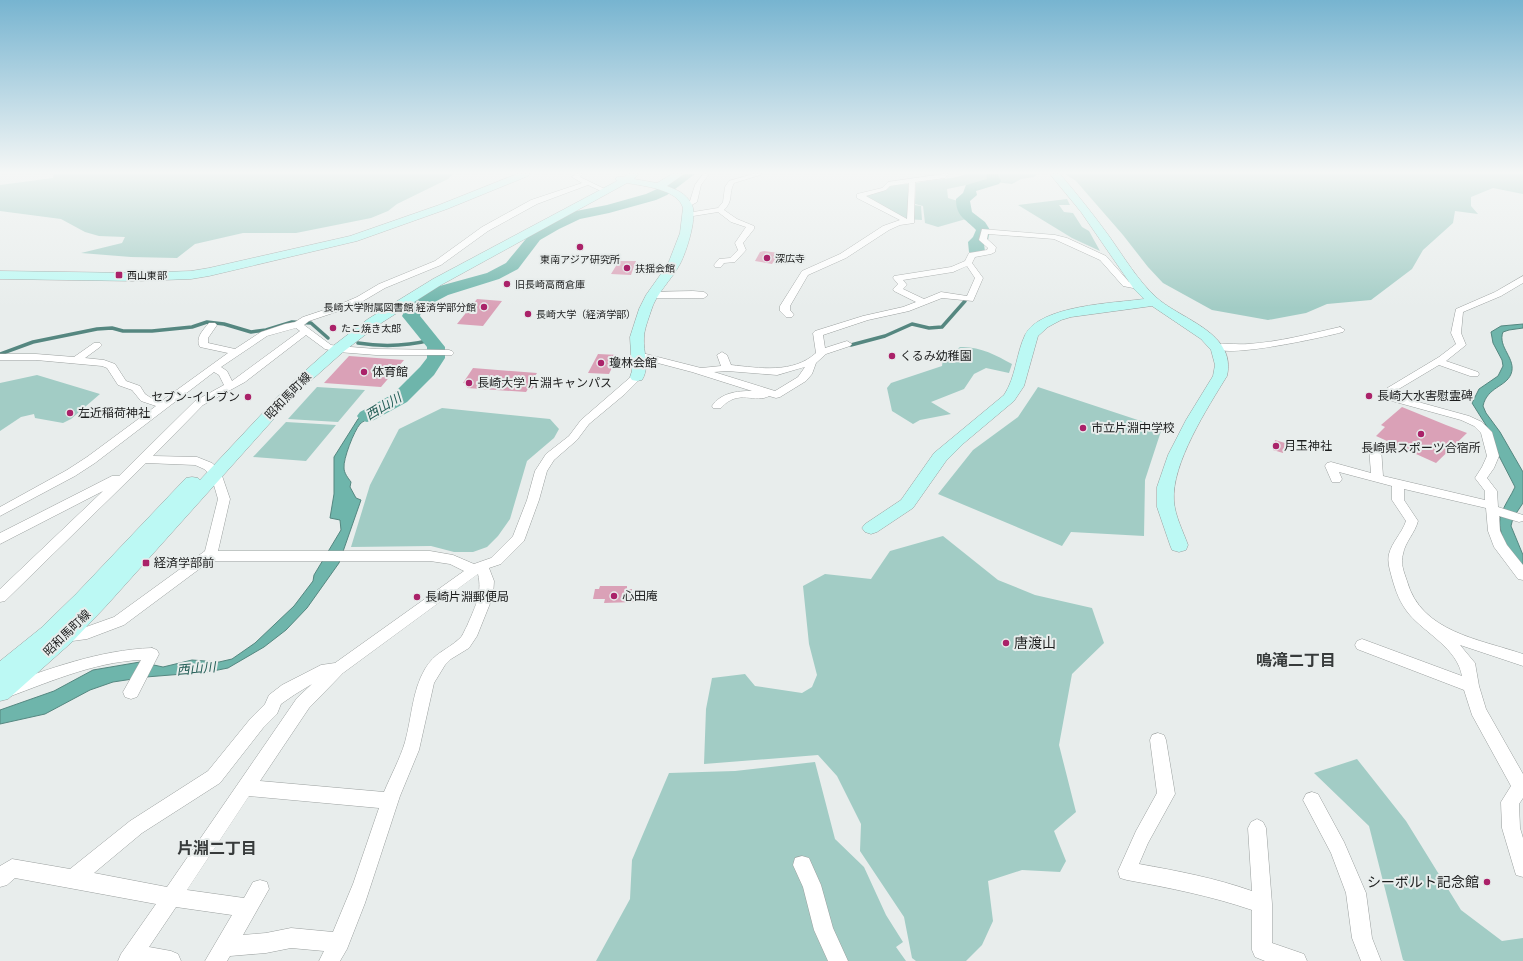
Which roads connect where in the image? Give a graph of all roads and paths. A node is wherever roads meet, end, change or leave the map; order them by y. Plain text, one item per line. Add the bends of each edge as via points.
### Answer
1 (410, 219) edge
2 (503, 219) edge
3 (545, 219) edge
4 (687, 219) edge
5 (731, 219) edge
6 (902, 219) edge
7 (911, 219) edge
8 (1091, 219) edge
9 (908, 222) junction
10 (968, 263) junction
11 (718, 265) dead end
12 (0, 275) edge
13 (1523, 279) edge
14 (1138, 286) junction
15 (652, 295) junction
16 (704, 295) dead end
17 (923, 302) junction
18 (1154, 302) junction
19 (789, 315) dead end
20 (212, 325) dead end
21 (301, 326) junction
22 (1340, 330) dead end
23 (847, 344) dead end
24 (98, 345) dead end
25 (1216, 347) junction
26 (333, 348) junction
27 (236, 352) junction
28 (821, 352) junction
29 (449, 353) dead end
30 (638, 355) junction
31 (722, 355) dead end
32 (0, 357) edge
33 (77, 360) junction
34 (812, 362) junction
35 (1439, 362) junction
36 (214, 367) junction
37 (727, 368) junction
38 (696, 370) junction
39 (1474, 374) dead end
40 (637, 376) joint
41 (230, 386) junction
42 (769, 394) junction
43 (165, 404) junction
44 (717, 406) dead end
45 (1375, 448) dead end
46 (143, 459) junction
47 (212, 470) junction
48 (128, 473) junction
49 (1377, 478) junction
50 (1336, 479) dead end
51 (1398, 484) junction
52 (1495, 509) junction
53 (0, 512) edge
54 (1519, 518) dead end
55 (871, 528) dead end
56 (0, 540) edge
57 (1179, 545) dead end
58 (209, 556) junction
59 (1518, 565) edge
60 (478, 568) junction
61 (1523, 575) edge
62 (0, 597) edge
63 (1441, 633) junction
64 (48, 634) junction
65 (65, 636) junction
66 (1362, 645) dead end
67 (1523, 660) edge
68 (338, 669) junction
69 (0, 674) edge
70 (1471, 686) junction
71 (0, 692) edge
72 (131, 692) dead end
73 (1158, 740) dead end
74 (244, 788) junction
75 (1312, 800) dead end
76 (390, 801) junction
77 (1257, 828) dead end
78 (802, 865) dead end
79 (1523, 868) edge
80 (0, 878) edge
81 (72, 880) junction
82 (260, 889) dead end
83 (172, 897) junction
84 (1262, 904) junction
85 (248, 908) junction
86 (340, 942) junction
87 (221, 954) edge
88 (130, 958) edge
89 (171, 961) edge
90 (329, 961) edge
91 (838, 961) edge
92 (1297, 961) edge
93 (1371, 961) edge

1 - 12 street via 353,239 191,275
2 - 21 street via 484,229 438,263 382,286 353,302 306,319
3 - 26 street, 昭和馬町線 via 424,290
4 - 15 street via 686,233 674,264
5 - 11 street via 750,226 750,229 739,243 742,250 732,260 722,261
6 - 9 street
7 - 9 street
8 - 14 street
9 - 19 street via 886,228 843,256 805,273 785,306
10 - 14 street via 972,255 991,252 992,247 983,240 986,231 1054,237 1103,258 1126,284
10 - 17 street via 979,278 970,299 941,295
10 - 17 street via 953,269 897,278 903,285 897,289
13 - 35 street via 1498,294 1460,311 1456,333 1461,345
14 - 18 street
15 - 16 street
15 - 30 street via 637,337
17 - 28 street via 818,333
18 - 25 street via 1206,336
18 - 55 street via 1070,313 1043,324 1032,335 1017,386 1009,398 940,457 907,504
20 - 27 street via 203,338 203,345
21 - 26 street
21 - 27 street via 288,326 264,334
21 - 41 street via 251,374
22 - 25 street via 1268,346
23 - 28 street
24 - 33 street
25 - 57 street via 1222,367 1220,376 1174,458 1165,486 1165,501
26 - 29 street
26 - 47 street, 昭和馬町線
27 - 36 street
28 - 34 street
30 - 38 street
30 - 40 street
31 - 37 street
32 - 33 street
33 - 43 street via 110,366 122,383 136,388 140,396
34 - 37 street via 777,372
34 - 42 street via 802,379 776,395
35 - 39 street
35 - 52 street via 1404,380 1384,394 1465,418 1478,424 1486,432 1493,456 1481,478 1491,491
36 - 41 street via 223,373
36 - 43 street
37 - 38 street
38 - 42 street
40 - 60 street via 550,457 541,471 518,538 496,561
41 - 46 street via 199,403
42 - 44 street via 730,395
43 - 53 street via 71,473
45 - 49 street
46 - 47 street via 197,461
46 - 48 street
47 - 58 street via 224,499
47 - 64 street, 昭和馬町線
47 - 65 street, 昭和馬町線
48 - 56 street
48 - 62 street
49 - 50 street via 1331,466
49 - 51 street
51 - 52 street
51 - 63 street via 1398,500 1412,521 1396,553 1396,570 1404,596 1427,623
52 - 54 street
52 - 59 street via 1494,531 1501,547
58 - 60 street via 430,556
58 - 65 street via 119,621 87,633
59 - 61 street
60 - 68 street
60 - 76 street via 485,572 487,588 483,609 467,641 445,656 431,673 425,686 412,749
63 - 67 street
63 - 70 street via 1467,663
64 - 65 street
64 - 69 street, 昭和馬町線
65 - 71 street, 昭和馬町線
66 - 70 street
68 - 74 street via 303,704
68 - 81 street via 326,669 275,700 271,709 214,777 136,827
70 - 79 street via 1478,710 1521,787 1510,802 1511,828
71 - 72 street via 85,664 127,655 152,654
73 - 84 street via 1166,794 1148,825 1127,871 1190,882
74 - 76 street
74 - 83 street
75 - 93 street via 1338,848 1356,892 1362,938
76 - 86 street
77 - 84 street
78 - 91 street via 812,885 824,930
80 - 81 street via 12,868
81 - 83 street
82 - 85 street
83 - 85 street
83 - 88 street
84 - 92 street via 1262,950
85 - 87 street
86 - 87 street via 291,938
86 - 90 street
88 - 89 street

